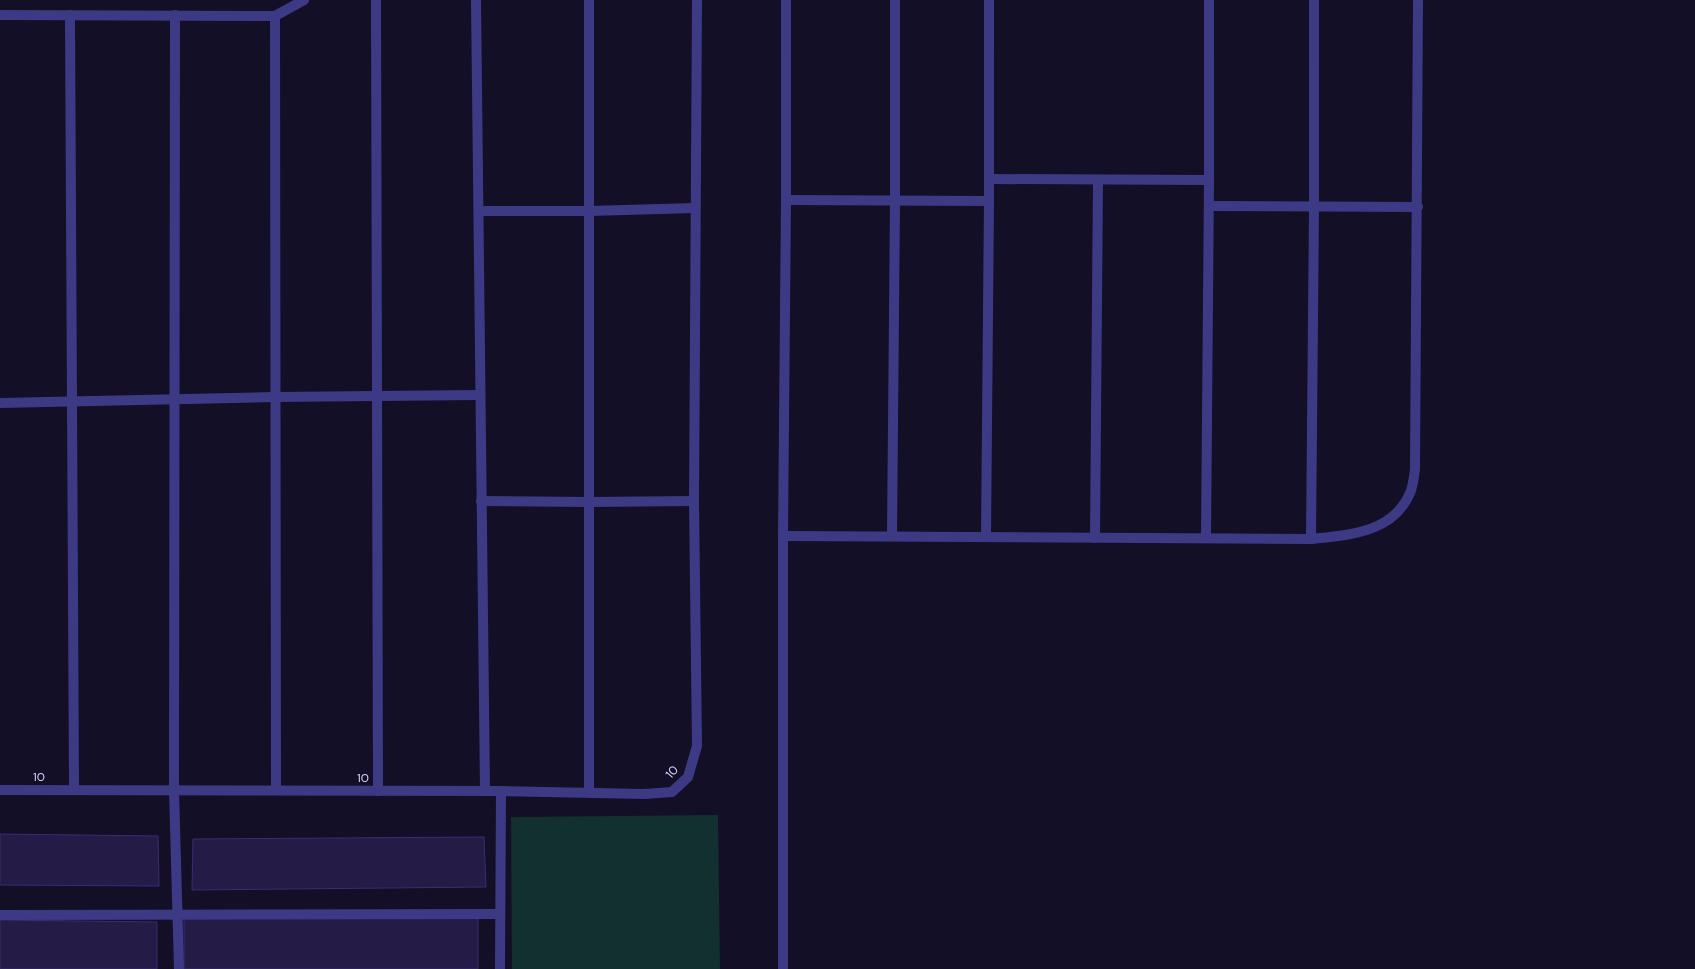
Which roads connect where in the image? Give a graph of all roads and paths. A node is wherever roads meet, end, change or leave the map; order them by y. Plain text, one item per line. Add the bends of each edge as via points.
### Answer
1 (304, 0) edge
2 (376, 0) edge
3 (476, 0) edge
4 (589, 0) edge
5 (697, 0) edge
6 (786, 0) edge
7 (895, 0) edge
8 (989, 0) edge
9 (1209, 0) edge
10 (1314, 0) edge
11 (1418, 0) edge
12 (0, 15) edge
13 (70, 15) junction
14 (175, 15) junction
15 (275, 16) junction
16 (989, 179) junction
17 (1098, 180) junction
18 (1209, 180) junction
19 (786, 200) junction
20 (895, 201) junction
21 (989, 201) junction
22 (1209, 206) junction
23 (1314, 206) junction
24 (1418, 207) junction
25 (695, 208) junction
26 (479, 211) junction
27 (589, 211) junction
28 (480, 395) junction
29 (377, 396) junction
30 (275, 397) junction
31 (174, 399) junction
32 (72, 401) junction
33 (0, 403) edge
34 (481, 501) junction
35 (694, 501) junction
36 (589, 502) junction
37 (783, 536) junction
38 (892, 536) junction
39 (986, 537) junction
40 (1095, 538) junction
41 (1206, 538) junction
42 (1311, 539) junction
43 (0, 790) edge
44 (74, 790) junction
45 (174, 790) junction
46 (276, 790) junction
47 (378, 791) junction
48 (485, 791) junction
49 (501, 791) junction
50 (589, 793) junction
51 (499, 914) junction
52 (0, 915) edge
53 (178, 915) junction
54 (179, 969) edge
55 (500, 969) edge
56 (783, 969) edge

1 - 15 street
2 - 29 street
3 - 26 street
4 - 27 street
5 - 25 street, 10
6 - 19 street
7 - 20 street
8 - 16 street
9 - 18 street
10 - 23 street
11 - 24 street
12 - 13 street
13 - 14 street
13 - 32 street
14 - 15 street
14 - 31 street
15 - 30 street
16 - 17 street
16 - 21 street
17 - 18 street
17 - 40 street
18 - 22 street
19 - 20 street
19 - 37 street
20 - 21 street
20 - 38 street
21 - 39 street
22 - 23 street
22 - 41 street
23 - 24 street
23 - 42 street
24 - 42 street via 1415,469 1411,492 1402,509 1383,524 1354,534
25 - 27 street
25 - 35 street, 10
26 - 27 street
26 - 28 street
27 - 36 street
28 - 29 street
28 - 34 street
29 - 30 street
29 - 47 street
30 - 31 street
30 - 46 street
31 - 32 street
31 - 45 street
32 - 33 street
32 - 44 street
34 - 36 street
34 - 48 street
35 - 36 street
35 - 50 street, 10 via 697,746 688,777 672,792
36 - 50 street
37 - 38 street
37 - 56 street
38 - 39 street
39 - 40 street
40 - 41 street
41 - 42 street
43 - 44 street, 10
44 - 45 street, 10
45 - 46 street, 10
45 - 53 street
46 - 47 street, 10
47 - 48 street, 10
48 - 49 street, 10
49 - 50 street, 10
49 - 51 street
51 - 53 street
51 - 55 street
52 - 53 street
53 - 54 street

